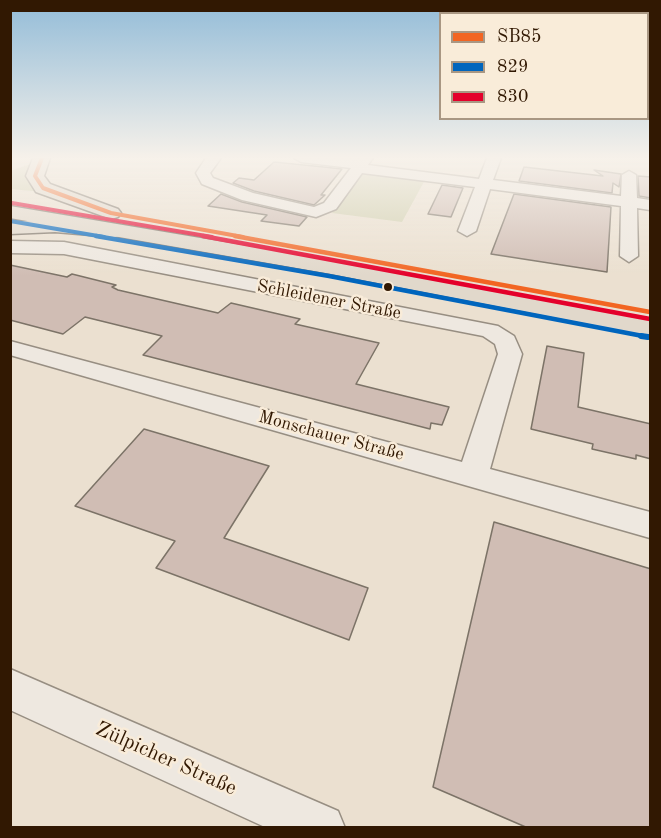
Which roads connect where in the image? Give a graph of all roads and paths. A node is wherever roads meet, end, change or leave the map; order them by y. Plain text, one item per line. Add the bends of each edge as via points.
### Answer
1 (61, 197) edge
2 (248, 197) edge
3 (337, 197) edge
4 (480, 197) edge
5 (592, 197) edge
6 (630, 197) edge
7 (10, 201) edge
8 (629, 202) junction
9 (651, 205) edge
10 (10, 212) edge
11 (112, 222) junction
12 (10, 228) edge
13 (467, 231) dead end
14 (10, 247) edge
15 (629, 256) dead end
16 (651, 312) edge
17 (651, 328) edge
18 (10, 348) edge
19 (473, 475) junction
20 (651, 525) edge
21 (10, 689) edge
22 (321, 828) edge

1 - 11 main road
2 - 3 street via 306,212 325,210
4 - 13 street
5 - 8 street
6 - 8 street
7 - 11 main road
8 - 9 street
8 - 15 street
10 - 11 main road
11 - 12 main road
11 - 16 main road
11 - 17 main road
14 - 19 street, Schleidener Straße via 64,248 490,331 506,341 510,354
18 - 19 street, Monschauer Straße
19 - 20 street, Monschauer Straße
21 - 22 street, Zülpicher Straße

